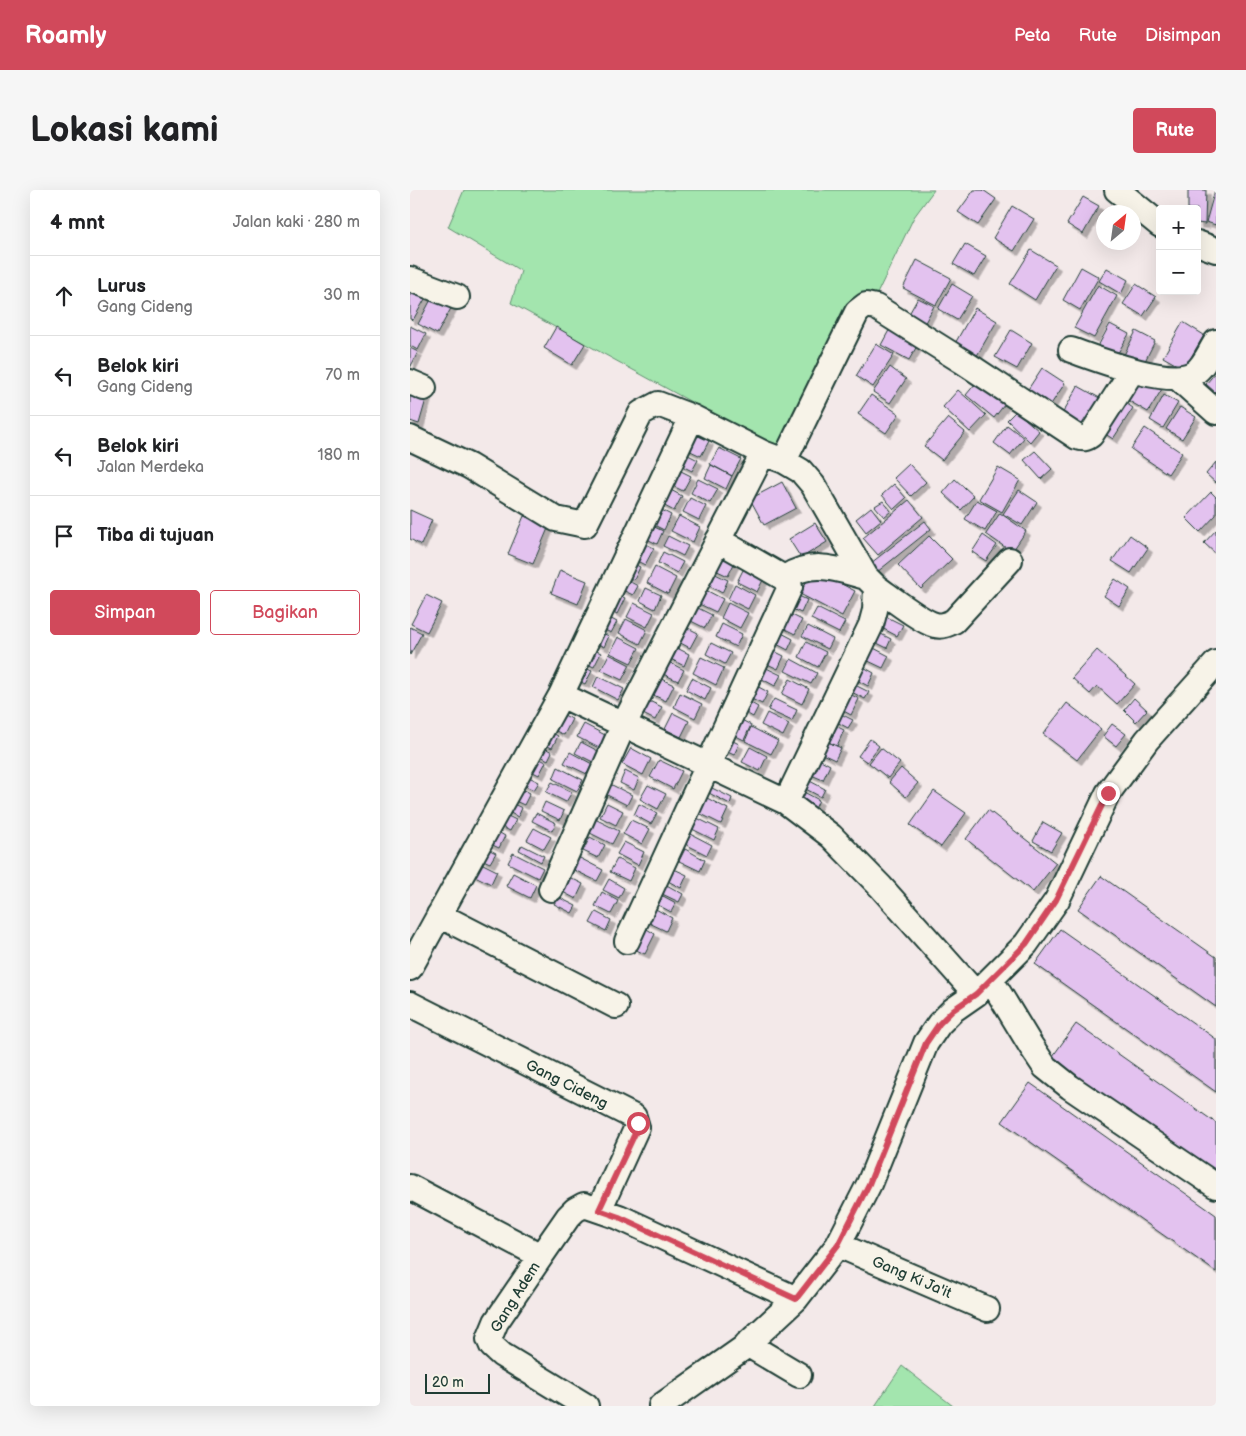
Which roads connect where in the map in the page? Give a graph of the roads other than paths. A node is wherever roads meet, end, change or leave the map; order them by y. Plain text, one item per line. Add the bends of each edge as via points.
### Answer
1 (1117, 190) edge
2 (1156, 222) edge
3 (1201, 244) edge
4 (1216, 250) edge
5 (410, 279) edge
6 (457, 297) dead end
7 (1216, 342) edge
8 (1071, 350) dead end
9 (1132, 371) junction
10 (1178, 378) junction
11 (1216, 412) edge
12 (692, 417) junction
13 (410, 438) edge
14 (773, 457) junction
15 (718, 540) junction
16 (1010, 560) dead end
17 (784, 578) junction
18 (871, 582) junction
19 (1216, 663) edge
20 (561, 695) junction
21 (624, 724) junction
22 (708, 765) junction
23 (786, 802) junction
24 (551, 889) dead end
25 (439, 915) junction
26 (627, 941) dead end
27 (410, 968) edge
28 (984, 987) junction
29 (410, 1004) edge
30 (616, 1006) dead end
31 (1216, 1186) edge
32 (410, 1187) edge
33 (599, 1210) junction
34 (838, 1245) junction
35 (541, 1256) junction
36 (796, 1299) junction
37 (987, 1308) dead end
38 (747, 1344) junction
39 (799, 1375) dead end
40 (672, 1403) edge
41 (586, 1406) edge

1 - 2 street
3 - 4 street
5 - 6 street
7 - 10 street via 1196,372
8 - 9 street
9 - 10 street
9 - 14 street via 1091,435 1076,437 962,361 876,307 866,305 857,312
10 - 11 street
12 - 13 street via 658,404 641,413 585,526 556,519 469,466
12 - 14 street
12 - 20 street
14 - 15 street
14 - 18 street via 801,471 814,485
15 - 17 street
15 - 21 street
16 - 18 street via 954,621 937,626
17 - 18 street via 795,571 821,566
17 - 22 street via 790,587
18 - 23 street via 875,610 871,624
19 - 28 street via 1146,740 1108,793 1056,900 1026,944
20 - 21 street
20 - 25 street
21 - 22 street
21 - 24 street
22 - 23 street
22 - 26 street
23 - 28 street via 831,836
25 - 27 street
25 - 30 street
28 - 31 street via 1045,1067
28 - 34 street via 946,1017 926,1043 869,1184
29 - 33 street, Gang Cideng via 634,1117 638,1127
32 - 35 street
33 - 35 street via 584,1205 575,1210
33 - 36 street
34 - 36 street
34 - 37 street, Gang Ki Ja'it
35 - 41 street, Gang Adem via 496,1322 489,1339 502,1355
36 - 38 street
38 - 39 street
38 - 40 street

